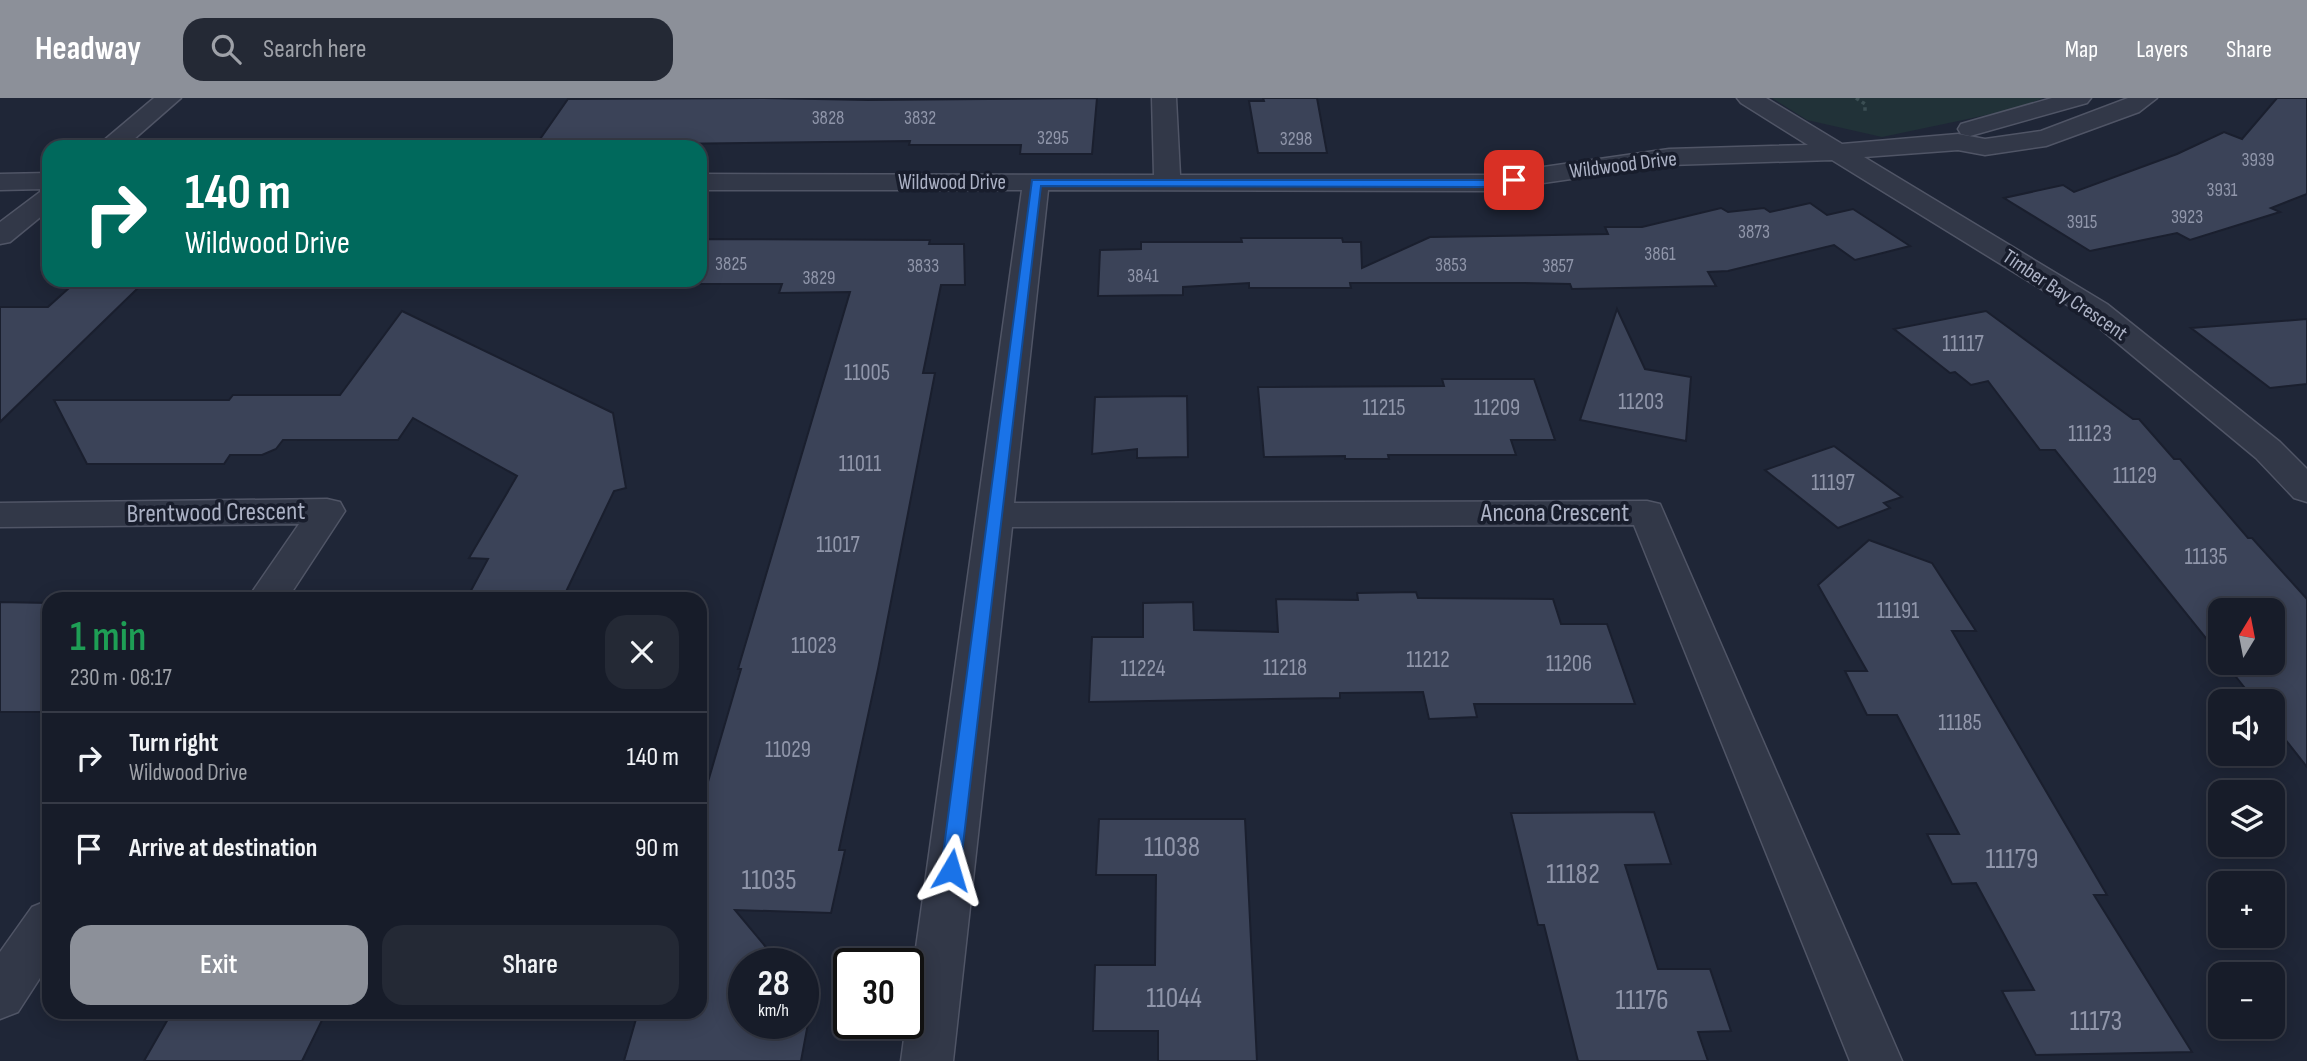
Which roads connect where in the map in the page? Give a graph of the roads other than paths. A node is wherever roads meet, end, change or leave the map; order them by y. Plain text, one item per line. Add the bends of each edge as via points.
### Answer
1 (169, 98) edge
2 (1164, 98) edge
3 (1749, 98) edge
4 (2079, 98) edge
5 (2145, 98) edge
6 (118, 140) edge
7 (1958, 142) junction
8 (1836, 152) junction
9 (42, 181) edge
10 (0, 182) edge
11 (707, 182) edge
12 (1036, 183) junction
13 (1167, 183) junction
14 (42, 202) edge
15 (0, 236) edge
16 (2307, 449) edge
17 (2268, 450) junction
18 (2307, 490) edge
19 (0, 515) edge
20 (995, 515) junction
21 (272, 592) edge
22 (42, 932) edge
23 (0, 995) edge
24 (927, 1061) edge
25 (1876, 1061) edge

1 - 6 street
2 - 13 street
3 - 8 street, Timber Bay Crescent
4 - 7 street via 1962,131
5 - 7 street, Wildwood Drive via 2046,138 1985,147
7 - 8 street, Wildwood Drive
8 - 13 street, Wildwood Drive via 1669,157 1488,183
8 - 17 street, Timber Bay Crescent via 2096,310
9 - 10 street
11 - 12 street, Wildwood Drive
12 - 13 street, Wildwood Drive
12 - 20 street
14 - 15 street
16 - 17 street
17 - 18 street, Timber Bay Crescent
19 - 21 street, Brentwood Crescent via 327,511
20 - 24 street
20 - 25 street, Ancona Crescent via 1647,513
22 - 23 street

